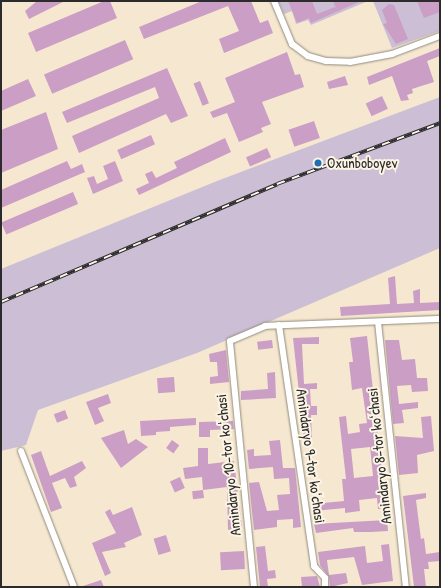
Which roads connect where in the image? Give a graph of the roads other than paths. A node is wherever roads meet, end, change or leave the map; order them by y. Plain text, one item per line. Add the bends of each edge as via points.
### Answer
1 (274, 1) edge
2 (440, 36) edge
3 (440, 319) edge
4 (378, 322) junction
5 (279, 325) junction
6 (21, 450) dead end
7 (74, 587) edge
8 (254, 587) edge
9 (325, 587) edge
10 (406, 587) edge

1 - 2 street via 292,44 308,56 326,61 350,62 392,54
3 - 4 street
4 - 5 street
4 - 10 street, Amindaryo 8-tor koʻchasi
5 - 8 street, Amindaryo 10-tor koʻchasi via 265,326 230,341
5 - 9 street, Amindaryo 9-tor koʻchasi via 314,566 325,578
6 - 7 street

